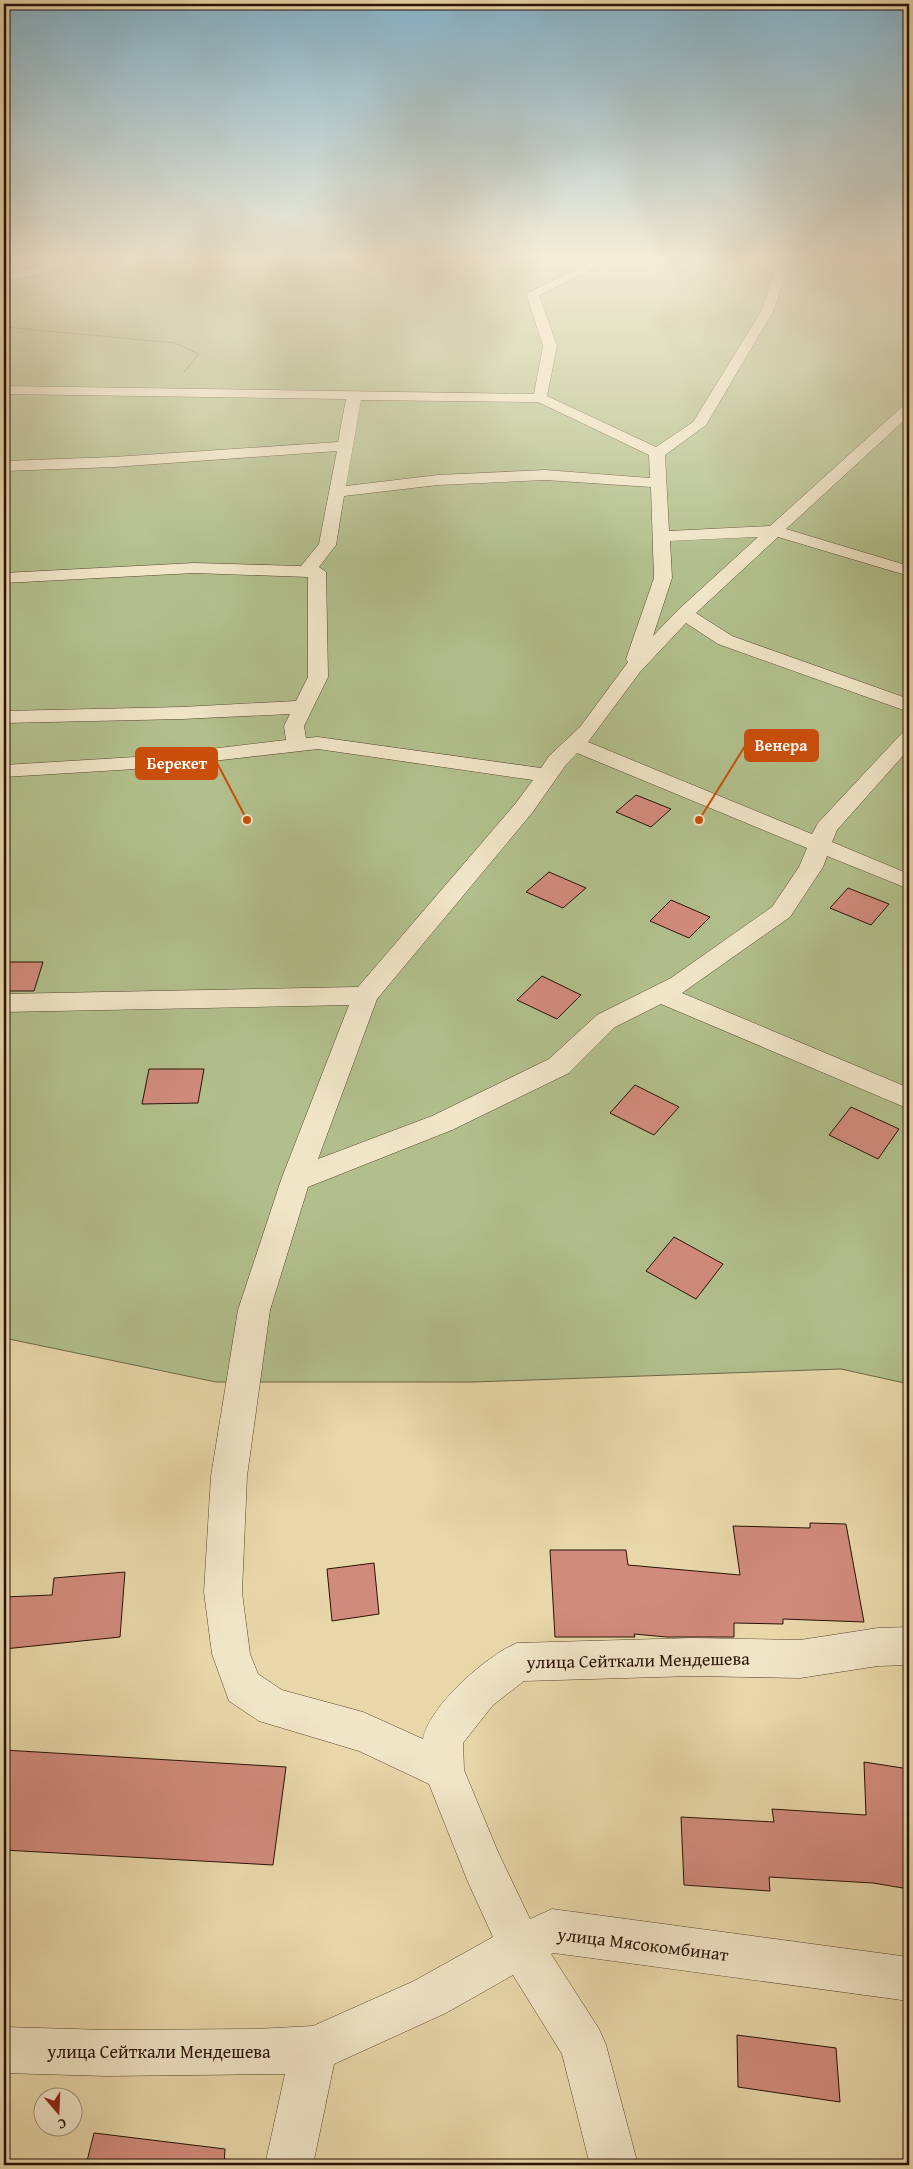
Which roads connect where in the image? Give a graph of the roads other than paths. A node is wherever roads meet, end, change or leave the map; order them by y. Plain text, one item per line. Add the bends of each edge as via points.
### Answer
1 (547, 359) edge
2 (738, 359) edge
3 (4, 390) edge
4 (354, 397) junction
5 (540, 398) junction
6 (909, 408) edge
7 (345, 446) junction
8 (657, 453) junction
9 (4, 466) edge
10 (658, 483) junction
11 (336, 492) junction
12 (775, 530) junction
13 (661, 536) junction
14 (909, 571) edge
15 (312, 572) junction
16 (4, 578) edge
17 (684, 614) junction
18 (633, 668) junction
19 (909, 706) edge
20 (305, 707) junction
21 (4, 717) edge
22 (909, 737) edge
23 (574, 744) junction
24 (297, 745) junction
25 (4, 771) edge
26 (546, 775) junction
27 (820, 845) junction
28 (909, 882) edge
29 (660, 994) junction
30 (365, 996) junction
31 (4, 1003) edge
32 (909, 1099) edge
33 (296, 1180) junction
34 (909, 1646) edge
35 (444, 1770) junction
36 (520, 1946) junction
37 (909, 1979) edge
38 (314, 2049) junction
39 (4, 2050) edge
40 (289, 2165) edge
41 (614, 2165) edge

1 - 5 street
2 - 8 street via 699,425
3 - 4 street
4 - 5 street
4 - 7 street
5 - 8 street
6 - 12 street
7 - 9 street
7 - 11 street
8 - 10 street
10 - 11 street via 544,475 438,480
10 - 13 street
11 - 15 street via 327,545
12 - 13 street
12 - 14 street
12 - 17 street
13 - 18 street via 664,578
15 - 16 street via 194,568
15 - 20 street via 318,677
17 - 18 street
17 - 19 street via 725,640
18 - 23 street
20 - 21 street
20 - 24 street via 294,726
22 - 27 street via 826,828
23 - 26 street
23 - 27 street
24 - 25 street via 152,762
24 - 26 street via 318,743
26 - 30 street via 524,808
27 - 28 street
27 - 29 street via 811,867 781,912 680,984
29 - 32 street
29 - 33 street via 606,1021 559,1066 442,1123
30 - 31 street
30 - 33 street
33 - 35 street via 254,1310 228,1476 223,1592 230,1654 243,1686 273,1707 364,1732
34 - 35 street, улица Сейткали Мендешева via 878,1647 800,1659 693,1657 517,1662 479,1691 442,1737
35 - 36 street, улица Сейткали Мендешева via 483,1867
36 - 37 street, улица Мясокомбинат via 552,1931
36 - 38 street, улица Мясокомбинат via 430,1997
36 - 41 street, улица Сейткали Мендешева via 583,2044
38 - 39 street, улица Сейткали Мендешева via 117,2053
38 - 40 street

